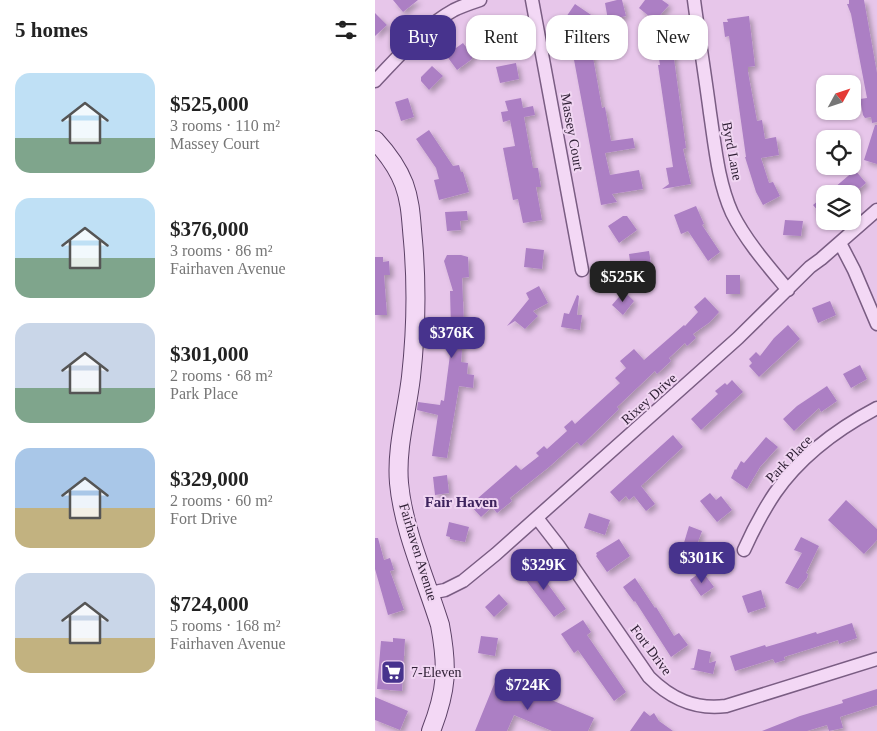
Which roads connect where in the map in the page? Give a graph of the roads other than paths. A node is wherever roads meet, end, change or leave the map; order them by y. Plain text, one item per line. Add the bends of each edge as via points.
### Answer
1 (480, 0) edge
2 (532, 0) edge
3 (694, 0) edge
4 (375, 81) edge
5 (375, 140) edge
6 (877, 210) edge
7 (840, 243) junction
8 (582, 270) dead end
9 (787, 290) junction
10 (877, 324) edge
11 (877, 408) edge
12 (537, 518) junction
13 (743, 550) dead end
14 (430, 593) junction
15 (877, 659) edge
16 (431, 731) edge

1 - 4 street via 453,11 432,26
2 - 8 street, Massey Court
3 - 9 street, Byrd Lane via 722,182 739,225
5 - 14 street, Fairhaven Avenue via 397,170 410,208 416,323 400,441 399,482 407,523
6 - 7 street, Rixey Drive
7 - 9 street, Rixey Drive
7 - 10 street
9 - 12 street, Rixey Drive via 724,351
11 - 13 street, Park Place via 838,431 801,463 776,492
12 - 14 street, Rixey Drive via 463,581
12 - 15 street, Fort Drive via 649,677 672,697 701,706 726,706
14 - 16 street, Fairhaven Avenue via 441,625 445,668 444,692

